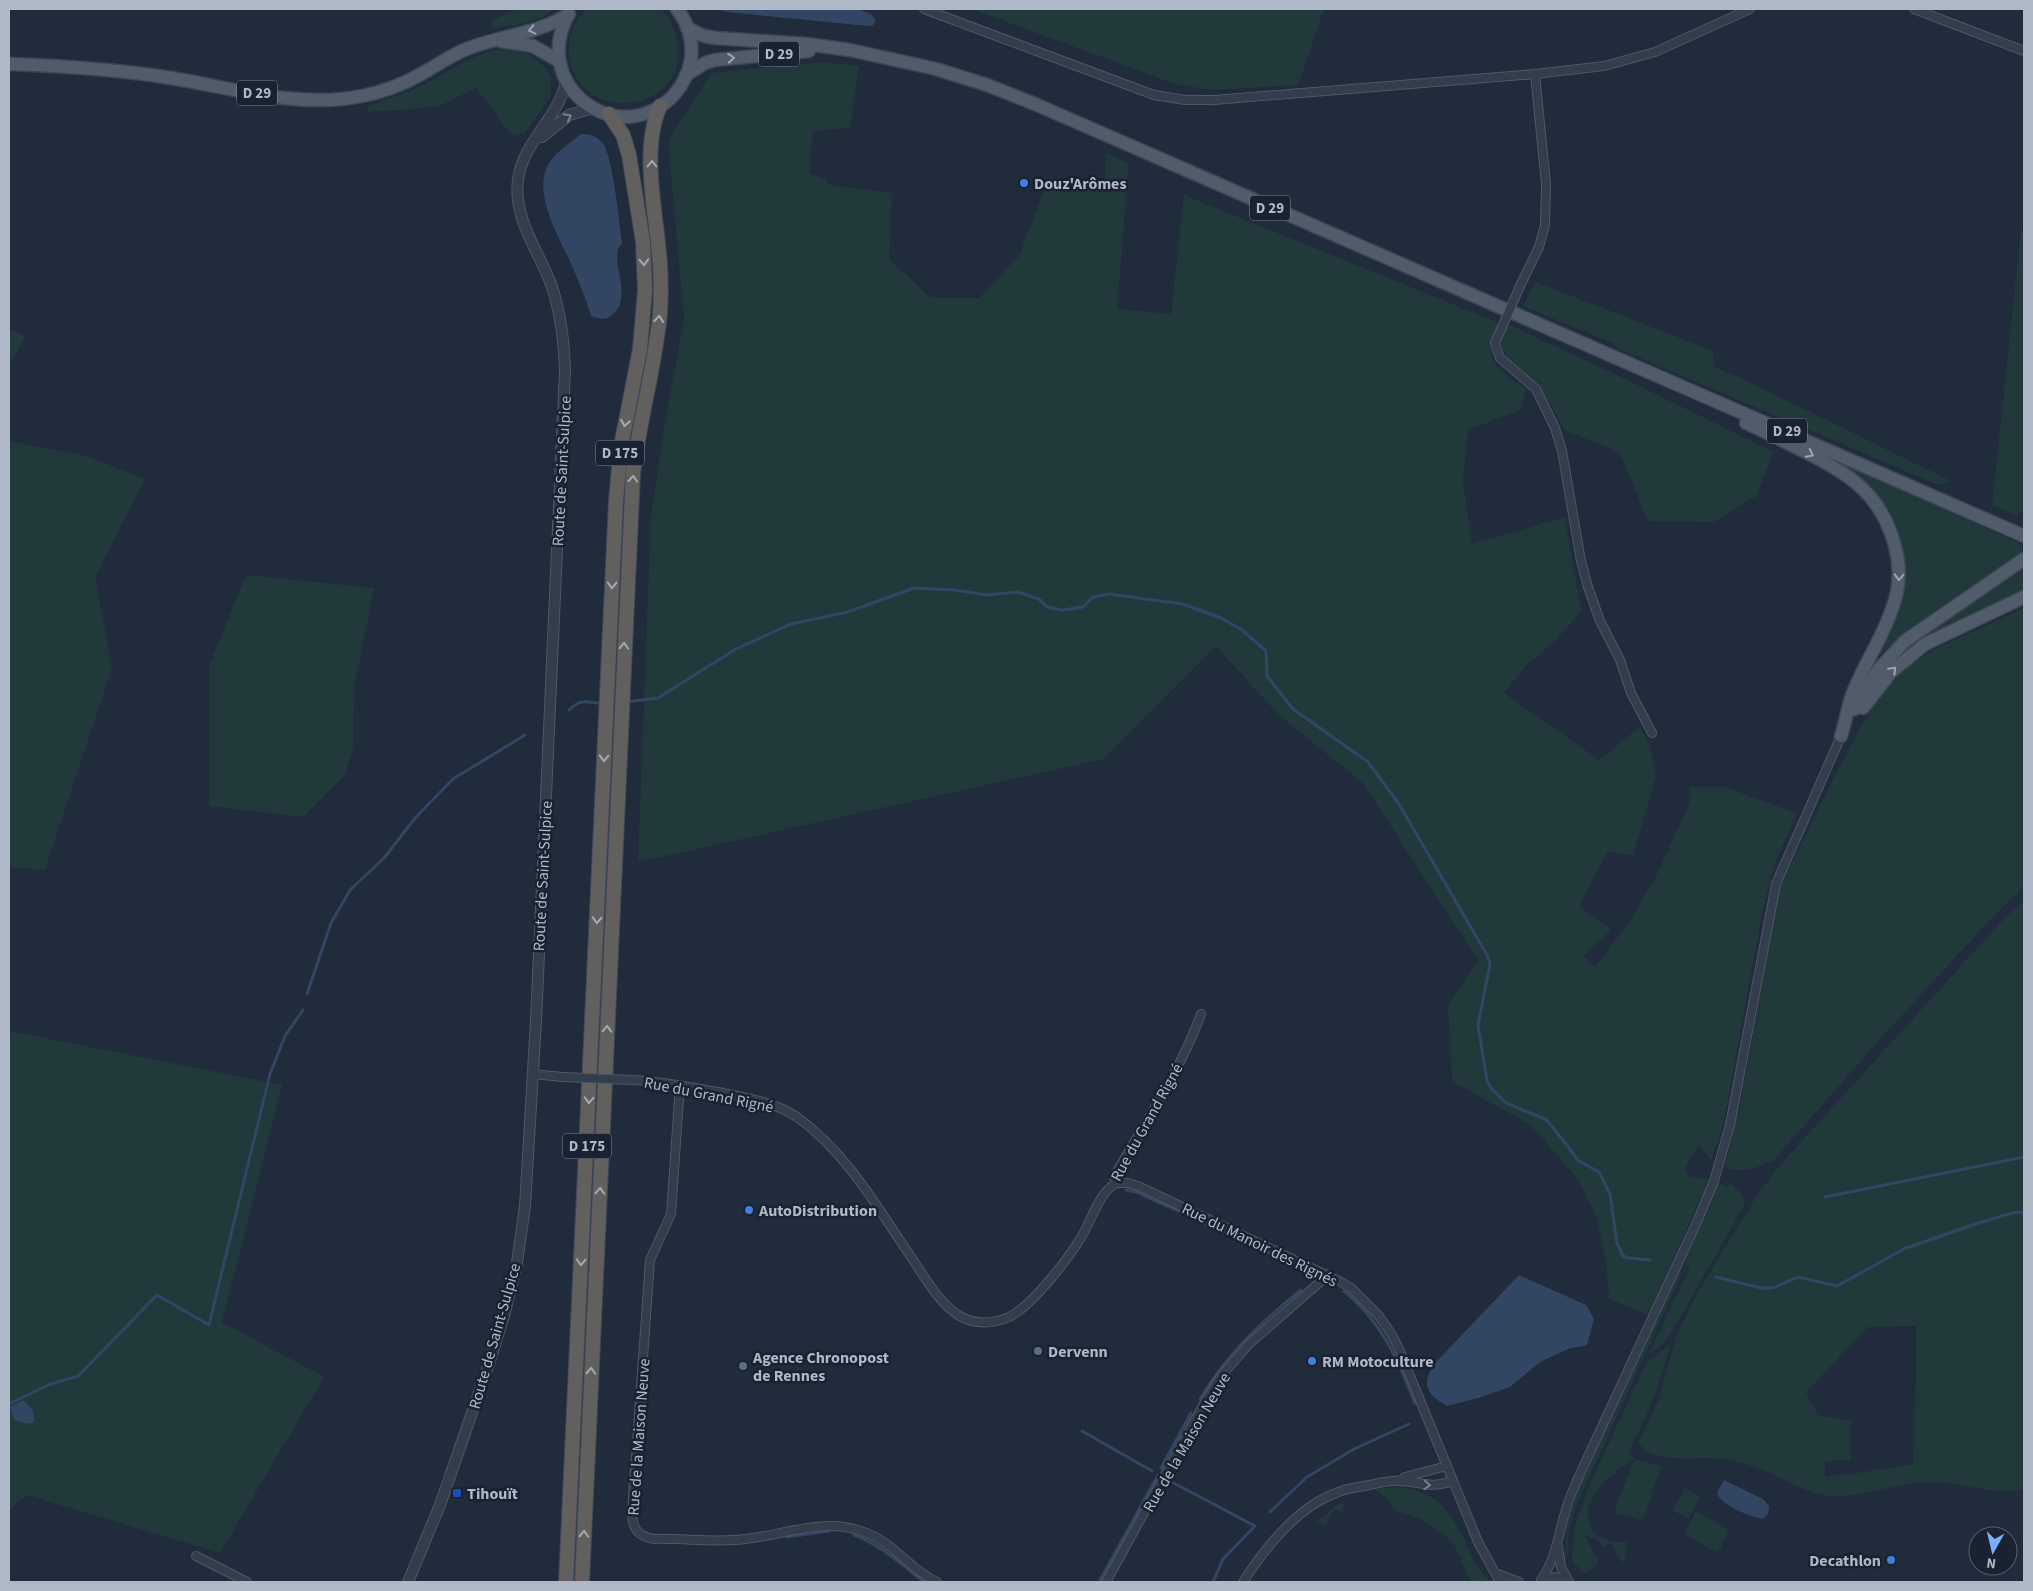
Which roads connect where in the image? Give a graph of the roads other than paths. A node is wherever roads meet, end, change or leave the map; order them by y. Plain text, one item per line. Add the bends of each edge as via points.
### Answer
1 (924, 9) edge
2 (1750, 9) edge
3 (1914, 9) edge
4 (678, 10) edge
5 (571, 11) edge
6 (688, 28) junction
7 (494, 41) junction
8 (2024, 51) edge
9 (875, 56) junction
10 (559, 61) junction
11 (9, 64) edge
12 (1535, 74) junction
13 (686, 75) junction
14 (566, 81) junction
15 (660, 106) junction
16 (593, 108) junction
17 (609, 114) junction
18 (524, 159) junction
19 (1690, 391) junction
20 (2023, 535) edge
21 (2024, 558) edge
22 (2024, 597) edge
23 (1652, 733) dead end
24 (1841, 736) junction
25 (1201, 1014) dead end
26 (532, 1074) junction
27 (680, 1085) junction
28 (1116, 1183) junction
29 (1326, 1274) junction
30 (1447, 1466) junction
31 (1401, 1480) junction
32 (1453, 1480) junction
33 (1558, 1547) junction
34 (196, 1556) dead end
35 (1496, 1573) junction
36 (1539, 1581) edge
37 (247, 1582) edge
38 (408, 1582) edge
39 (566, 1582) edge
40 (582, 1582) edge
41 (937, 1582) edge
42 (1106, 1582) edge
43 (1243, 1582) edge
44 (1500, 1582) edge
45 (1519, 1582) edge
46 (1568, 1582) edge

1 - 12 street via 1170,99 1214,100
2 - 12 street via 1632,60
3 - 8 street
4 - 6 main road
5 -> 7 main road, D 29 via 546,27
5 - 10 main road via 559,37
6 - 9 main road, D 29 via 716,38 830,46
6 - 13 main road via 691,51
7 - 10 main road, D 29 via 533,46
7 - 11 main road, D 29 via 462,51 393,87 362,96 330,100 286,98 121,71
13 -> 9 main road, D 29 via 705,63 725,58 806,51
9 - 19 main road, D 29 via 936,69 1035,104
10 - 14 main road
12 - 23 street, bridge via 1546,184 1545,225 1539,247 1495,343 1500,358 1536,389 1555,428 1588,587 1631,694
13 - 15 main road via 676,92
14 - 16 main road via 577,97
14 - 18 street, Route de Saint-Sulpice via 559,103
15 - 17 main road via 635,115
40 -> 15 highway, D 175 via 633,474 660,313 652,155 654,124
16 - 17 main road
18 -> 16 street, Route de Saint-Sulpice via 537,141 556,124 570,115
17 -> 39 highway, D 175 via 620,128 629,155 643,242 645,290 640,349 618,473
18 - 26 street, Route de Saint-Sulpice via 518,179 518,201 526,231 550,282 559,312 564,336 565,370
19 - 20 main road, D 29
19 -> 24 main road via 1711,407 1849,476 1874,499 1888,523 1899,563 1896,598 1887,624 1852,695
21 - 24 main road via 1919,630 1894,651 1867,686
24 -> 22 main road via 1882,681 1911,654 1940,635
24 - 33 street via 1776,884 1730,1125 1714,1181 1698,1222 1579,1476 1565,1512
25 - 28 street, Rue du Grand Rigné via 1165,1089 1114,1177
26 - 27 street, Rue du Grand Rigné, bridge
26 - 38 street, Route de Saint-Sulpice via 525,1206 513,1281 487,1370 440,1505
27 - 28 street, Rue du Grand Rigné via 774,1105 815,1131 843,1159 944,1302 972,1322 1001,1320 1022,1310 1081,1237 1104,1195
27 - 41 street, Rue de la Maison Neuve via 672,1214 650,1260 632,1512 636,1532 654,1540 719,1541 752,1539 821,1525 847,1527 881,1540
28 - 29 street, Rue du Manoir des Rignés via 1138,1186
29 - 30 street, Rue du Manoir des Rignés via 1351,1288 1379,1316 1392,1335
29 - 42 street, Rue de la Maison Neuve via 1250,1342 1221,1376
30 - 31 street
30 - 32 street, Rue du Manoir des Rignés
31 -> 32 street via 1427,1486
31 - 43 street via 1348,1489 1316,1503 1271,1545
32 - 35 street, Rue du Manoir des Rignés via 1482,1551
33 - 36 street
33 - 46 street
34 - 37 street
35 - 44 street, Rue du Manoir des Rignés
35 - 45 street
36 - 46 street via 1556,1577

